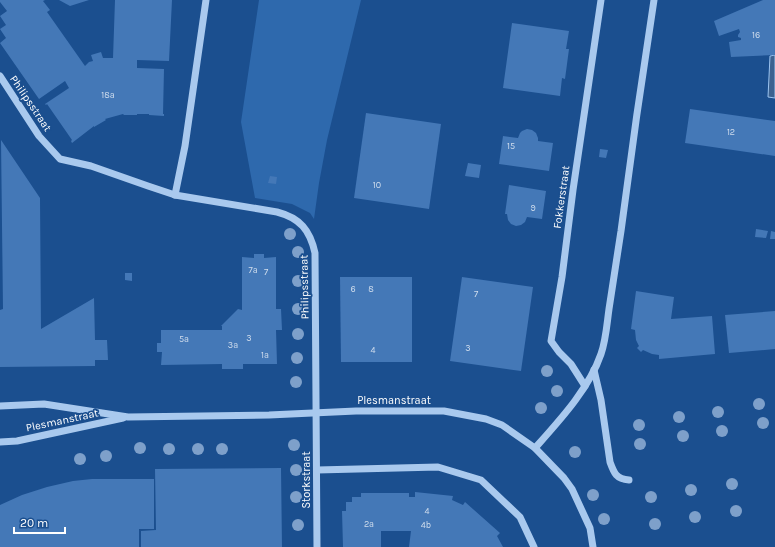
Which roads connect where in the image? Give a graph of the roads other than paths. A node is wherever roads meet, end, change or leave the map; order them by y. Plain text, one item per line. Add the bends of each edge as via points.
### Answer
1 (206, 0) edge
2 (601, 0) edge
3 (654, 0) edge
4 (0, 76) edge
5 (175, 195) junction
6 (594, 370) junction
7 (585, 386) junction
8 (0, 406) edge
9 (316, 413) junction
10 (128, 417) junction
11 (0, 442) edge
12 (535, 448) junction
13 (317, 470) junction
14 (629, 480) dead end
15 (317, 547) edge
16 (534, 547) edge
17 (593, 547) edge

1 - 5 street via 185,146
2 - 7 street, Fokkerstraat via 551,341 571,364
3 - 6 street via 607,325 601,353
4 - 5 street, Philipsstraat via 39,136 60,159 91,166
5 - 9 street, Philipsstraat via 287,214 303,225 308,232 315,253
6 - 7 street
6 - 14 street via 610,462 617,476 622,480
7 - 12 street via 565,414
8 - 10 street, Plesmanstraat via 44,404
9 - 10 street, Plesmanstraat
9 - 12 street, Plesmanstraat via 444,411 486,419 502,425
9 - 13 street, Storkstraat
10 - 11 street, Plesmanstraat via 17,441
12 - 17 street, Plesmanstraat via 572,489 590,528
13 - 15 street, Storkstraat
13 - 16 street via 438,466 482,480 520,517

